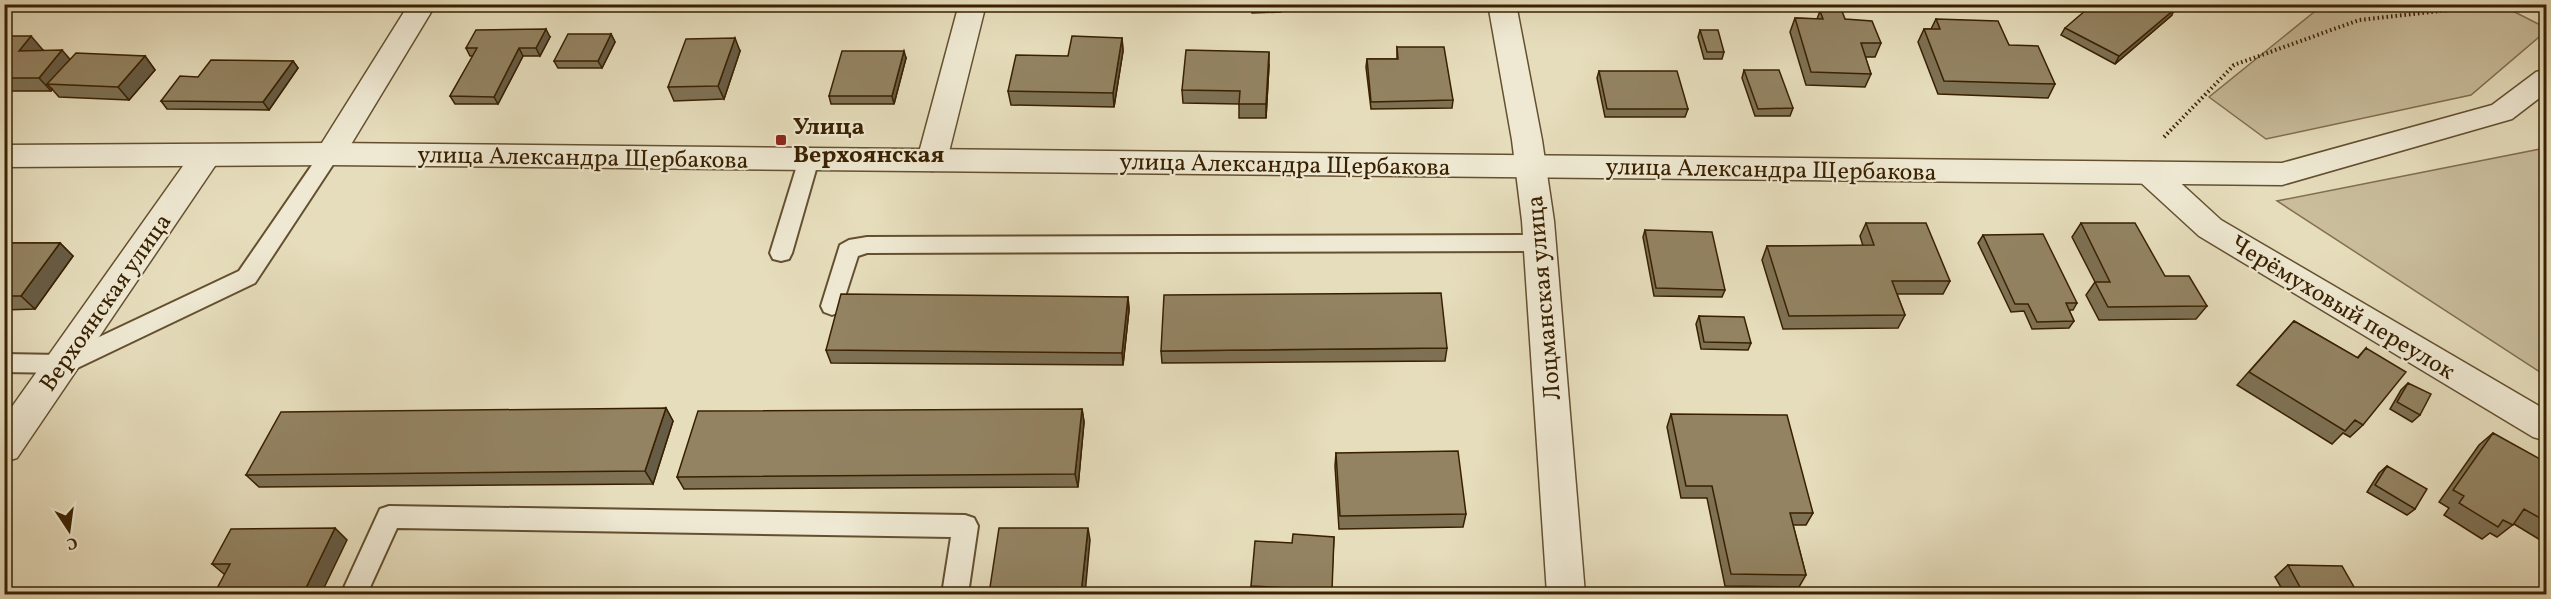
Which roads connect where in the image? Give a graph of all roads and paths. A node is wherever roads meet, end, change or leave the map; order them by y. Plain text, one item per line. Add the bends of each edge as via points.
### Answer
1 (423, 4) edge
2 (973, 4) edge
3 (1502, 4) edge
4 (2502, 4) edge
5 (2547, 79) edge
6 (330, 154) junction
7 (4, 156) edge
8 (206, 156) junction
9 (809, 159) junction
10 (932, 160) junction
11 (1531, 167) junction
12 (2150, 173) junction
13 (1540, 243) junction
14 (781, 253) dead end
15 (832, 306) dead end
16 (4, 363) edge
17 (63, 364) junction
18 (2547, 427) edge
19 (4, 447) edge
20 (354, 594) edge
21 (955, 594) edge
22 (1566, 594) edge

1 - 6 street
2 - 10 street
3 - 11 street, Лоцманская улица
4 - 12 path via 2359,20 2234,65 2155,145
5 - 12 street, улица Александра Щербакова via 2502,112 2282,174
6 - 8 street, улица Александра Щербакова
6 - 9 street, улица Александра Щербакова
6 - 17 lane via 247,277
7 - 8 street, улица Александра Щербакова
8 - 17 street, Верхоянская улица
9 - 10 street, улица Александра Щербакова
9 - 14 lane
10 - 11 street, улица Александра Щербакова
11 - 12 street, улица Александра Щербакова
11 - 13 street, Лоцманская улица
12 - 18 street, Черёмуховый переулок via 2210,228
13 - 15 lane via 867,244 848,251
13 - 22 street, Лоцманская улица
16 - 17 lane
17 - 19 street, Верхоянская улица
20 - 21 lane via 388,517 965,526

